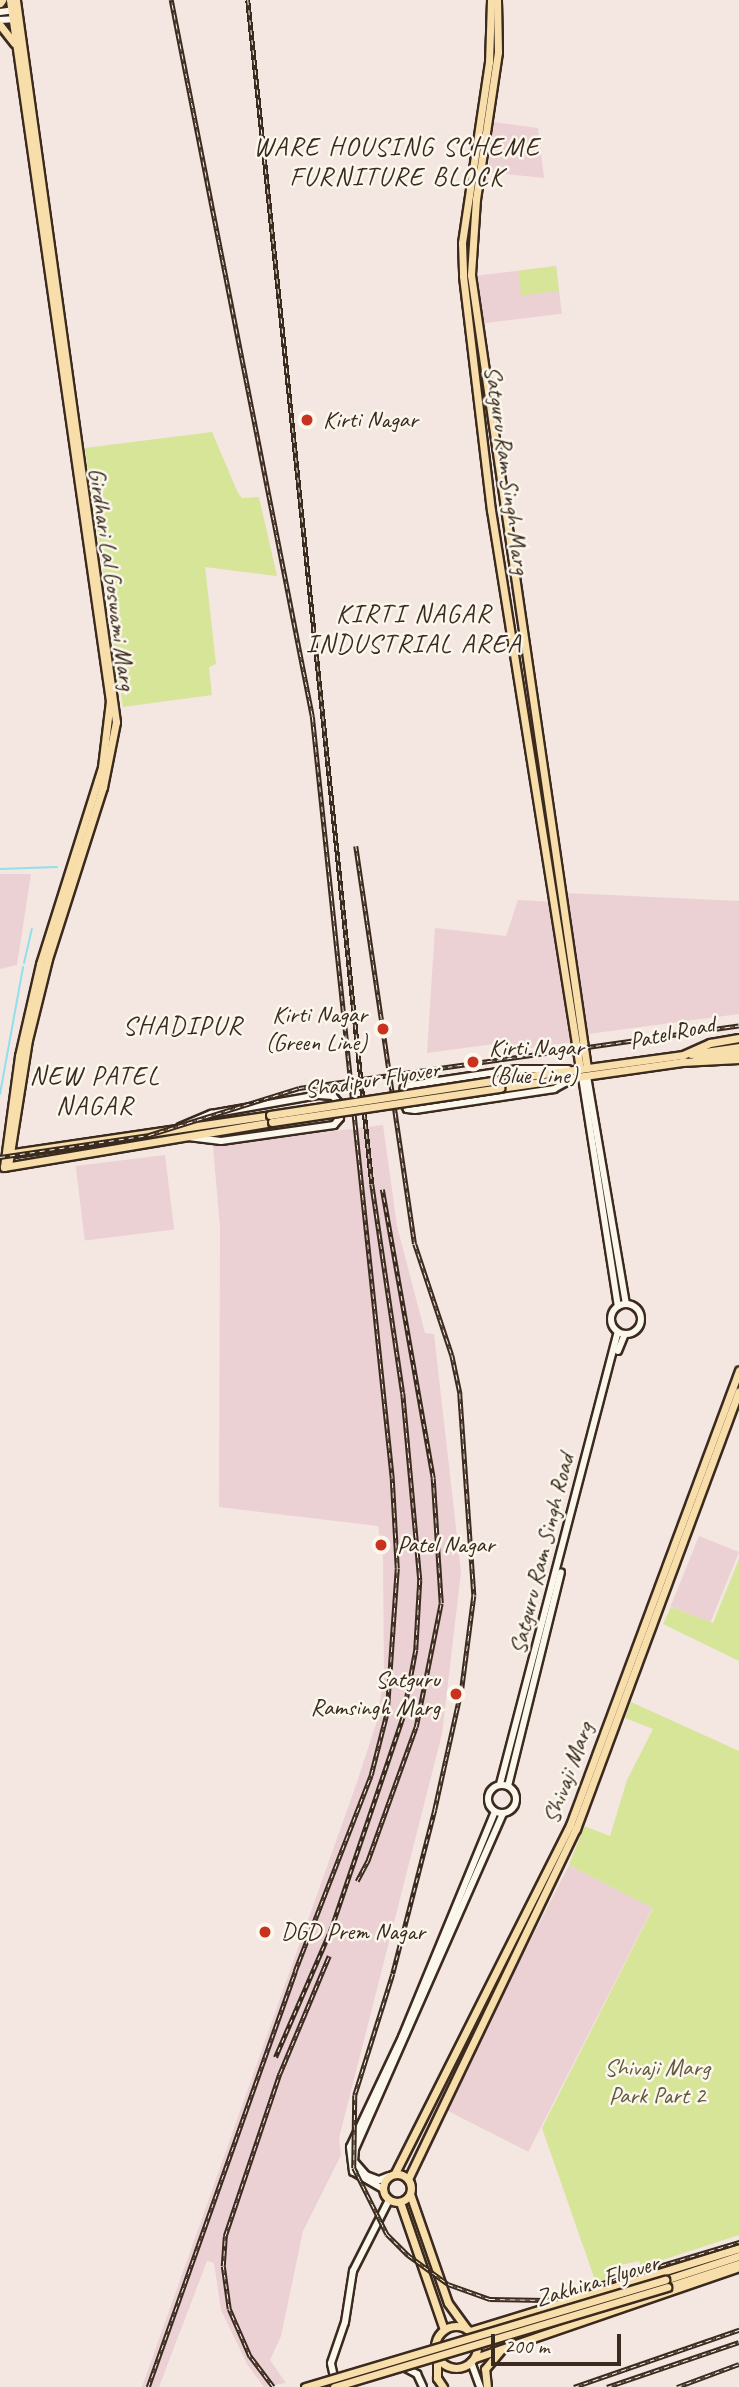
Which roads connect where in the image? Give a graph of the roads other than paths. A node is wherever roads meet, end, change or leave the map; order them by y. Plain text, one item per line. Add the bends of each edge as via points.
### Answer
1 (10, 0) edge
2 (16, 0) edge
3 (491, 0) edge
4 (497, 0) edge
5 (14, 10) junction
6 (0, 12) edge
7 (16, 19) junction
8 (0, 22) edge
9 (16, 47) junction
10 (30, 118) junction
11 (739, 1038) edge
12 (739, 1047) edge
13 (739, 1053) edge
14 (682, 1058) junction
15 (739, 1059) edge
16 (580, 1073) junction
17 (271, 1119) junction
18 (178, 1128) junction
19 (182, 1136) junction
20 (4, 1155) edge
21 (4, 1167) edge
22 (626, 1304) junction
23 (618, 1306) junction
24 (621, 1333) junction
25 (739, 1370) edge
26 (739, 1391) edge
27 (504, 1785) junction
28 (495, 1811) junction
29 (503, 1813) junction
30 (392, 2175) junction
31 (408, 2179) junction
32 (383, 2189) junction
33 (410, 2194) junction
34 (389, 2200) junction
35 (400, 2202) junction
36 (739, 2248) edge
37 (739, 2256) edge
38 (739, 2265) edge
39 (666, 2283) junction
40 (444, 2330) junction
41 (469, 2330) junction
42 (507, 2344) junction
43 (437, 2356) junction
44 (473, 2360) junction
45 (404, 2367) junction
46 (483, 2383) edge
47 (305, 2387) edge
48 (335, 2387) edge
49 (423, 2387) edge
50 (442, 2387) edge

1 - 5 main road, Girdhari Lal Goswami Marg
2 - 5 main road, Girdhari Lal Goswami Marg
3 - 16 main road, Satguru Ram Singh Marg via 489,62 462,243 463,276 491,510
4 - 16 main road, Satguru Ram Singh Marg via 498,52 476,198 471,275
5 - 6 street
5 - 7 main road, Girdhari Lal Goswami Marg
7 - 8 street
7 - 9 main road, Girdhari Lal Goswami Marg
7 - 10 main road, Girdhari Lal Goswami Marg
8 - 9 main road
9 - 10 main road, Girdhari Lal Goswami Marg
10 - 20 main road, Girdhari Lal Goswami Marg via 110,721 99,778 40,964 19,1056
11 - 14 main road, Patel Road via 710,1043
12 - 14 main road
13 - 14 main road
14 - 15 main road, Patel Road
14 - 16 main road, Patel Road
16 - 16 street via 554,1089 415,1110 407,1109 402,1100 404,1088 411,1085 518,1069
16 - 17 main road, Shadipur Flyover, bridge
16 - 22 street
16 - 23 street
17 - 18 main road, Shadipur Flyover
17 - 19 main road, Shadipur Flyover
18 - 19 street via 211,1114 319,1095 333,1096 338,1102 340,1118 334,1125 222,1141
18 - 20 main road
19 - 21 main road
20 - 21 main road, Girdhari Lal Goswami Marg
22 - 23 street
22 - 24 street via 641,1317 638,1328
23 - 24 street via 611,1321
24 - 27 street, Satguru Ram Singh Road
25 - 30 main road, Shivaji Marg via 570,1825
26 - 31 main road, Shivaji Marg via 576,1829
27 - 28 street via 489,1794
27 - 29 street via 515,1803
28 - 29 street
28 - 32 street via 402,2037 350,2147 353,2172
29 - 30 street via 355,2149 354,2161 366,2175 379,2180
30 - 31 main road
30 - 32 main road
31 - 33 main road
32 - 34 main road
33 - 35 main road
33 - 41 main road via 448,2303
34 - 35 main road
34 - 48 street via 357,2258 345,2322 332,2357
35 - 40 main road
36 - 41 main road
37 - 39 main road, Zakhira Flyover
38 - 39 main road, Zakhira Flyover
38 - 42 main road
39 - 45 main road, Zakhira Flyover, bridge
39 - 47 main road, Zakhira Flyover, bridge
40 - 41 main road via 455,2326
40 - 43 main road via 435,2345
41 - 44 main road via 477,2344
42 - 44 main road
42 - 46 main road via 485,2369
43 - 44 main road via 452,2368
43 - 50 main road
44 - 46 street
45 - 48 main road, Zakhira Flyover, bridge
45 - 49 street via 417,2374

